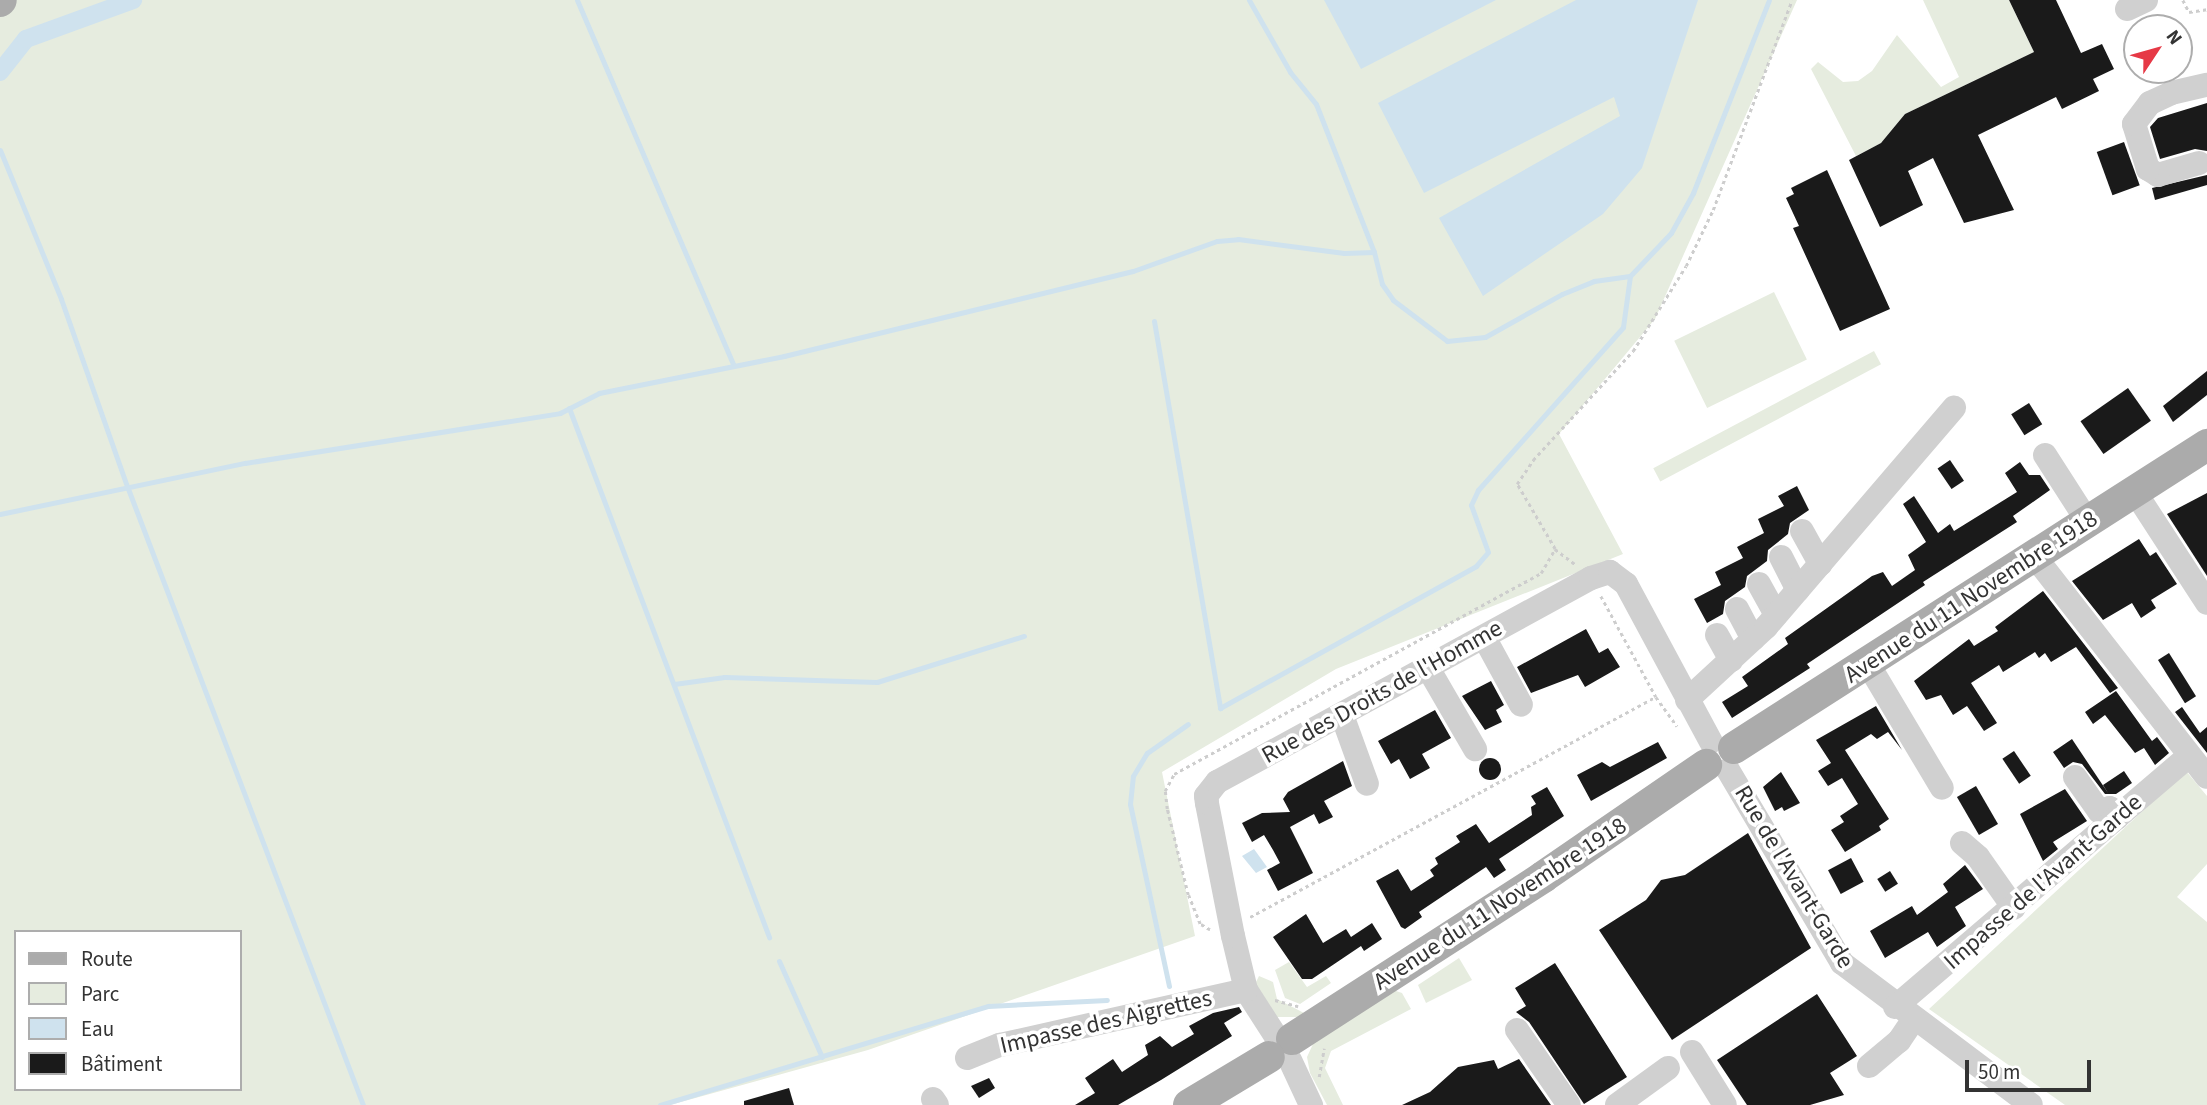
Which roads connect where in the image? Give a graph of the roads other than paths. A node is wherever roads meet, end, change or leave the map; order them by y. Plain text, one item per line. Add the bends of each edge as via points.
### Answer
1 (2207, 85) edge
2 (2199, 163) dead end
3 (1954, 408) dead end
4 (2207, 445) edge
5 (2045, 455) dead end
6 (2135, 492) junction
7 (2088, 522) junction
8 (1802, 531) dead end
9 (1781, 557) dead end
10 (2035, 557) junction
11 (1820, 564) junction
12 (1759, 584) dead end
13 (1798, 590) junction
14 (2207, 603) edge
15 (1737, 609) dead end
16 (1776, 615) junction
17 (1717, 635) dead end
18 (1484, 637) junction
19 (1753, 639) junction
20 (1731, 660) junction
21 (1868, 664) junction
22 (1433, 665) junction
23 (1687, 700) junction
24 (1521, 705) dead end
25 (1342, 715) junction
26 (1479, 747) dead end
27 (1717, 756) junction
28 (2189, 756) junction
29 (2075, 777) dead end
30 (2207, 777) edge
31 (1367, 785) dead end
32 (1942, 788) dead end
33 (2117, 818) junction
34 (1962, 843) dead end
35 (2014, 908) junction
36 (1246, 990) junction
37 (1904, 1013) junction
38 (1517, 1030) dead end
39 (1692, 1052) dead end
40 (967, 1058) dead end
41 (1290, 1064) edge
42 (1869, 1066) dead end
43 (1668, 1068) dead end
44 (1189, 1105) edge
45 (1569, 1105) edge
46 (1617, 1105) edge
47 (1725, 1105) edge
48 (2031, 1105) edge

1 - 2 street via 2150,103 2134,124 2148,169 2158,175
3 - 11 street
4 - 6 main road, Avenue du 11 Novembre 1918
5 - 7 street
6 - 7 main road, Avenue du 11 Novembre 1918
6 - 14 street
7 - 10 main road, Avenue du 11 Novembre 1918
8 - 11 street
9 - 13 street
10 - 21 main road, Avenue du 11 Novembre 1918
10 - 28 street
11 - 13 street
12 - 16 street
13 - 16 street
15 - 19 street
16 - 19 street
17 - 20 street
18 - 22 street, Rue des Droits de l'Homme
18 - 23 street, Rue des Droits de l'Homme via 1610,572 1626,584
18 - 24 street
19 - 20 street
20 - 23 street
21 - 27 main road, Avenue du 11 Novembre 1918
21 - 32 street
22 - 25 street, Rue des Droits de l'Homme
22 - 26 street
23 - 27 street
25 - 31 street
25 - 36 street, Rue des Droits de l'Homme via 1217,782 1206,796
27 - 37 street, Rue de l'Avant-Garde via 1835,953 1852,974
27 - 41 main road, Avenue du 11 Novembre 1918 via 1543,877
28 - 30 street
28 - 33 street, Impasse de l'Avant-Garde
29 - 33 street via 2099,811 2110,808
33 - 35 street, Impasse de l'Avant-Garde
34 - 35 street via 1978,857
35 - 37 street, Impasse de l'Avant-Garde
36 - 40 street, Impasse des Aigrettes via 1000,1045
36 - 41 street, Rue des Droits de l'Homme
37 - 42 street, Impasse de l'Avant-Garde via 1899,1041
37 - 48 street, Rue de l'Avant-Garde
38 - 45 street
39 - 47 street
41 - 44 main road, Avenue du 11 Novembre 1918
43 - 46 street

